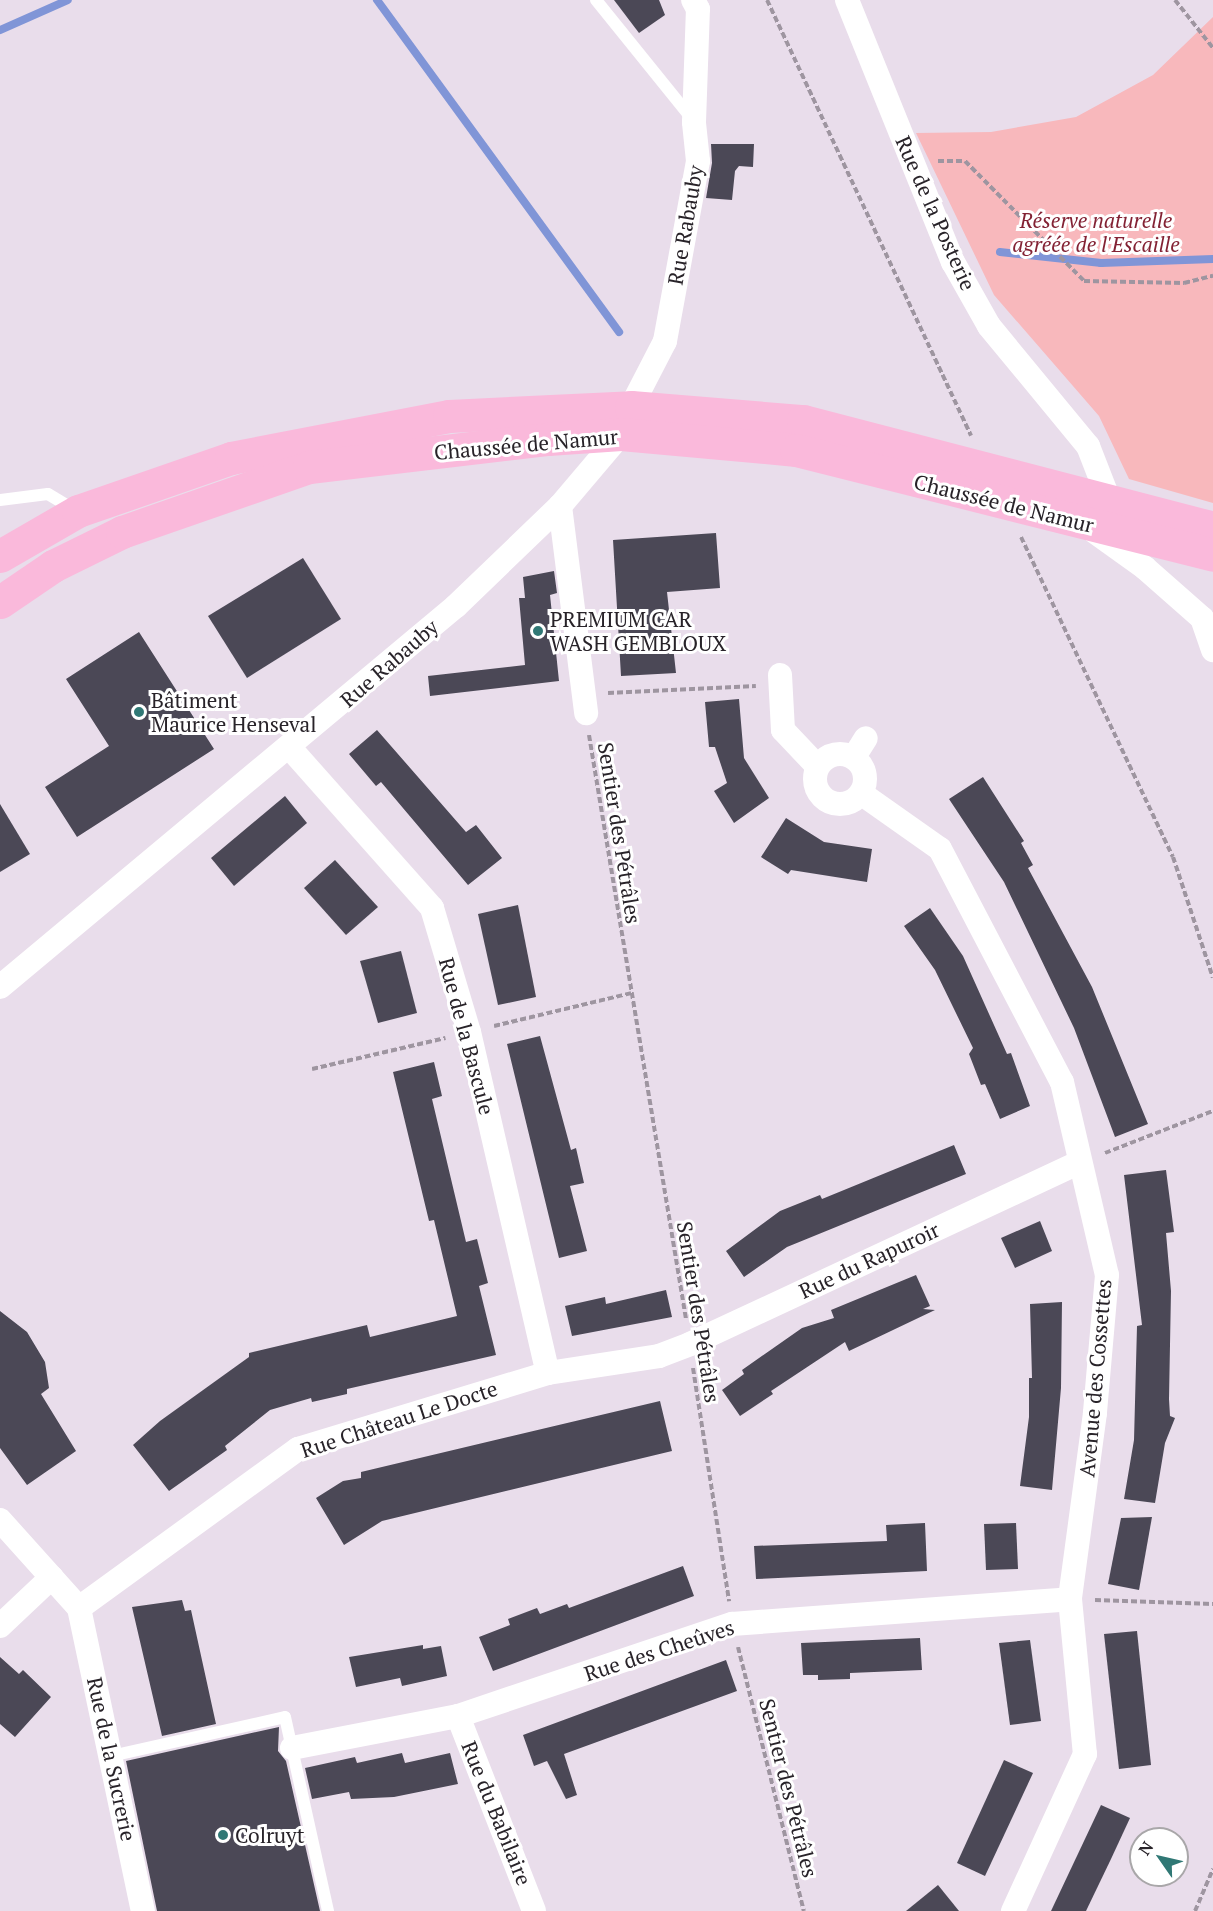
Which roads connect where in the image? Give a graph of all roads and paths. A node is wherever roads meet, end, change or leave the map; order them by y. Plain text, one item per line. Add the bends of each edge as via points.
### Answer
1 (596, 0) edge
2 (693, 0) edge
3 (767, 0) edge
4 (847, 0) edge
5 (1175, 0) edge
6 (1213, 48) edge
7 (694, 122) junction
8 (912, 161) junction
9 (1213, 276) edge
10 (626, 420) junction
11 (964, 420) dead end
12 (0, 500) edge
13 (1108, 500) junction
14 (560, 506) junction
15 (78, 511) junction
16 (1082, 522) junction
17 (1213, 528) edge
18 (1023, 541) dead end
19 (1213, 555) edge
20 (0, 556) edge
21 (0, 602) edge
22 (1208, 614) edge
23 (1213, 650) edge
24 (780, 680) joint
25 (585, 704) junction
26 (290, 748) junction
27 (817, 766) junction
28 (862, 794) junction
29 (1213, 978) edge
30 (0, 987) edge
31 (631, 993) junction
32 (469, 1032) junction
33 (312, 1070) dead end
34 (1213, 1111) edge
35 (1079, 1162) junction
36 (690, 1344) junction
37 (659, 1356) joint
38 (548, 1373) junction
39 (0, 1520) edge
40 (52, 1577) junction
41 (1070, 1599) junction
42 (1213, 1604) edge
43 (79, 1608) junction
44 (732, 1624) junction
45 (0, 1626) edge
46 (458, 1716) junction
47 (292, 1748) junction
48 (111, 1756) junction
49 (1213, 1869) edge
50 (143, 1911) edge
51 (328, 1911) edge
52 (534, 1911) edge
53 (804, 1911) edge
54 (1013, 1911) edge
55 (1195, 1911) edge

1 - 7 lane
2 - 7 street, Rue Rabauby via 698,9
3 - 11 path
4 - 8 street, Rue de la Posterie
5 - 6 path
7 - 10 street, Rue Rabauby via 698,161 665,341
8 - 9 path via 965,161 1084,281 1184,283
8 - 13 street, Rue de la Posterie via 953,262 989,326 1088,446
10 - 13 main road, Chaussée de Namur via 803,421
10 - 14 street, Rue Rabauby
10 - 15 main road, Chaussée de Namur via 449,416 370,429 231,458
10 - 16 main road, Chaussée de Namur via 796,450
10 - 21 main road, Chaussée de Namur via 309,467 122,532 53,567
12 - 15 lane via 48,494
13 - 17 main road, Chaussée de Namur
14 - 25 street
14 - 26 street, Rue Rabauby via 456,606
15 - 20 main road, Chaussée de Namur
16 - 19 main road, Chaussée de Namur
16 - 22 street
18 - 29 path via 1173,856
22 - 23 street
24 - 25 path
24 - 27 street via 783,730
25 - 31 path, Sentier des Pétrâles
26 - 30 street, Rue Rabauby
26 - 32 street, Rue de la Bascule via 432,908
27 - 28 street via 816,792 838,806
27 - 28 street via 827,756 860,748 866,774
28 - 35 street, Avenue des Cossettes via 940,849 1062,1082
31 - 32 path
31 - 36 path, Sentier des Pétrâles
32 - 33 path
32 - 38 street, Rue de la Bascule
34 - 35 path
35 - 36 street, Rue du Rapuroir
35 - 41 street, Avenue des Cossettes via 1107,1275 1095,1413
36 - 37 street, Rue du Rapuroir
36 - 44 path, Sentier des Pétrâles
37 - 38 street, Rue Château Le Docte
38 - 43 street, Rue Château Le Docte via 298,1449
39 - 40 street
40 - 43 street
40 - 45 street
41 - 42 path
41 - 44 street, Rue des Cheûves
41 - 54 street, Avenue des Cossettes via 1085,1754
43 - 48 street, Rue de la Sucrerie
44 - 46 street, Rue des Cheûves
44 - 53 path, Sentier des Pétrâles
46 - 47 street, Rue des Cheûves
46 - 52 street, Rue du Babilaire
47 - 48 lane via 285,1717
47 - 51 lane
48 - 50 street, Rue de la Sucrerie
49 - 55 path

